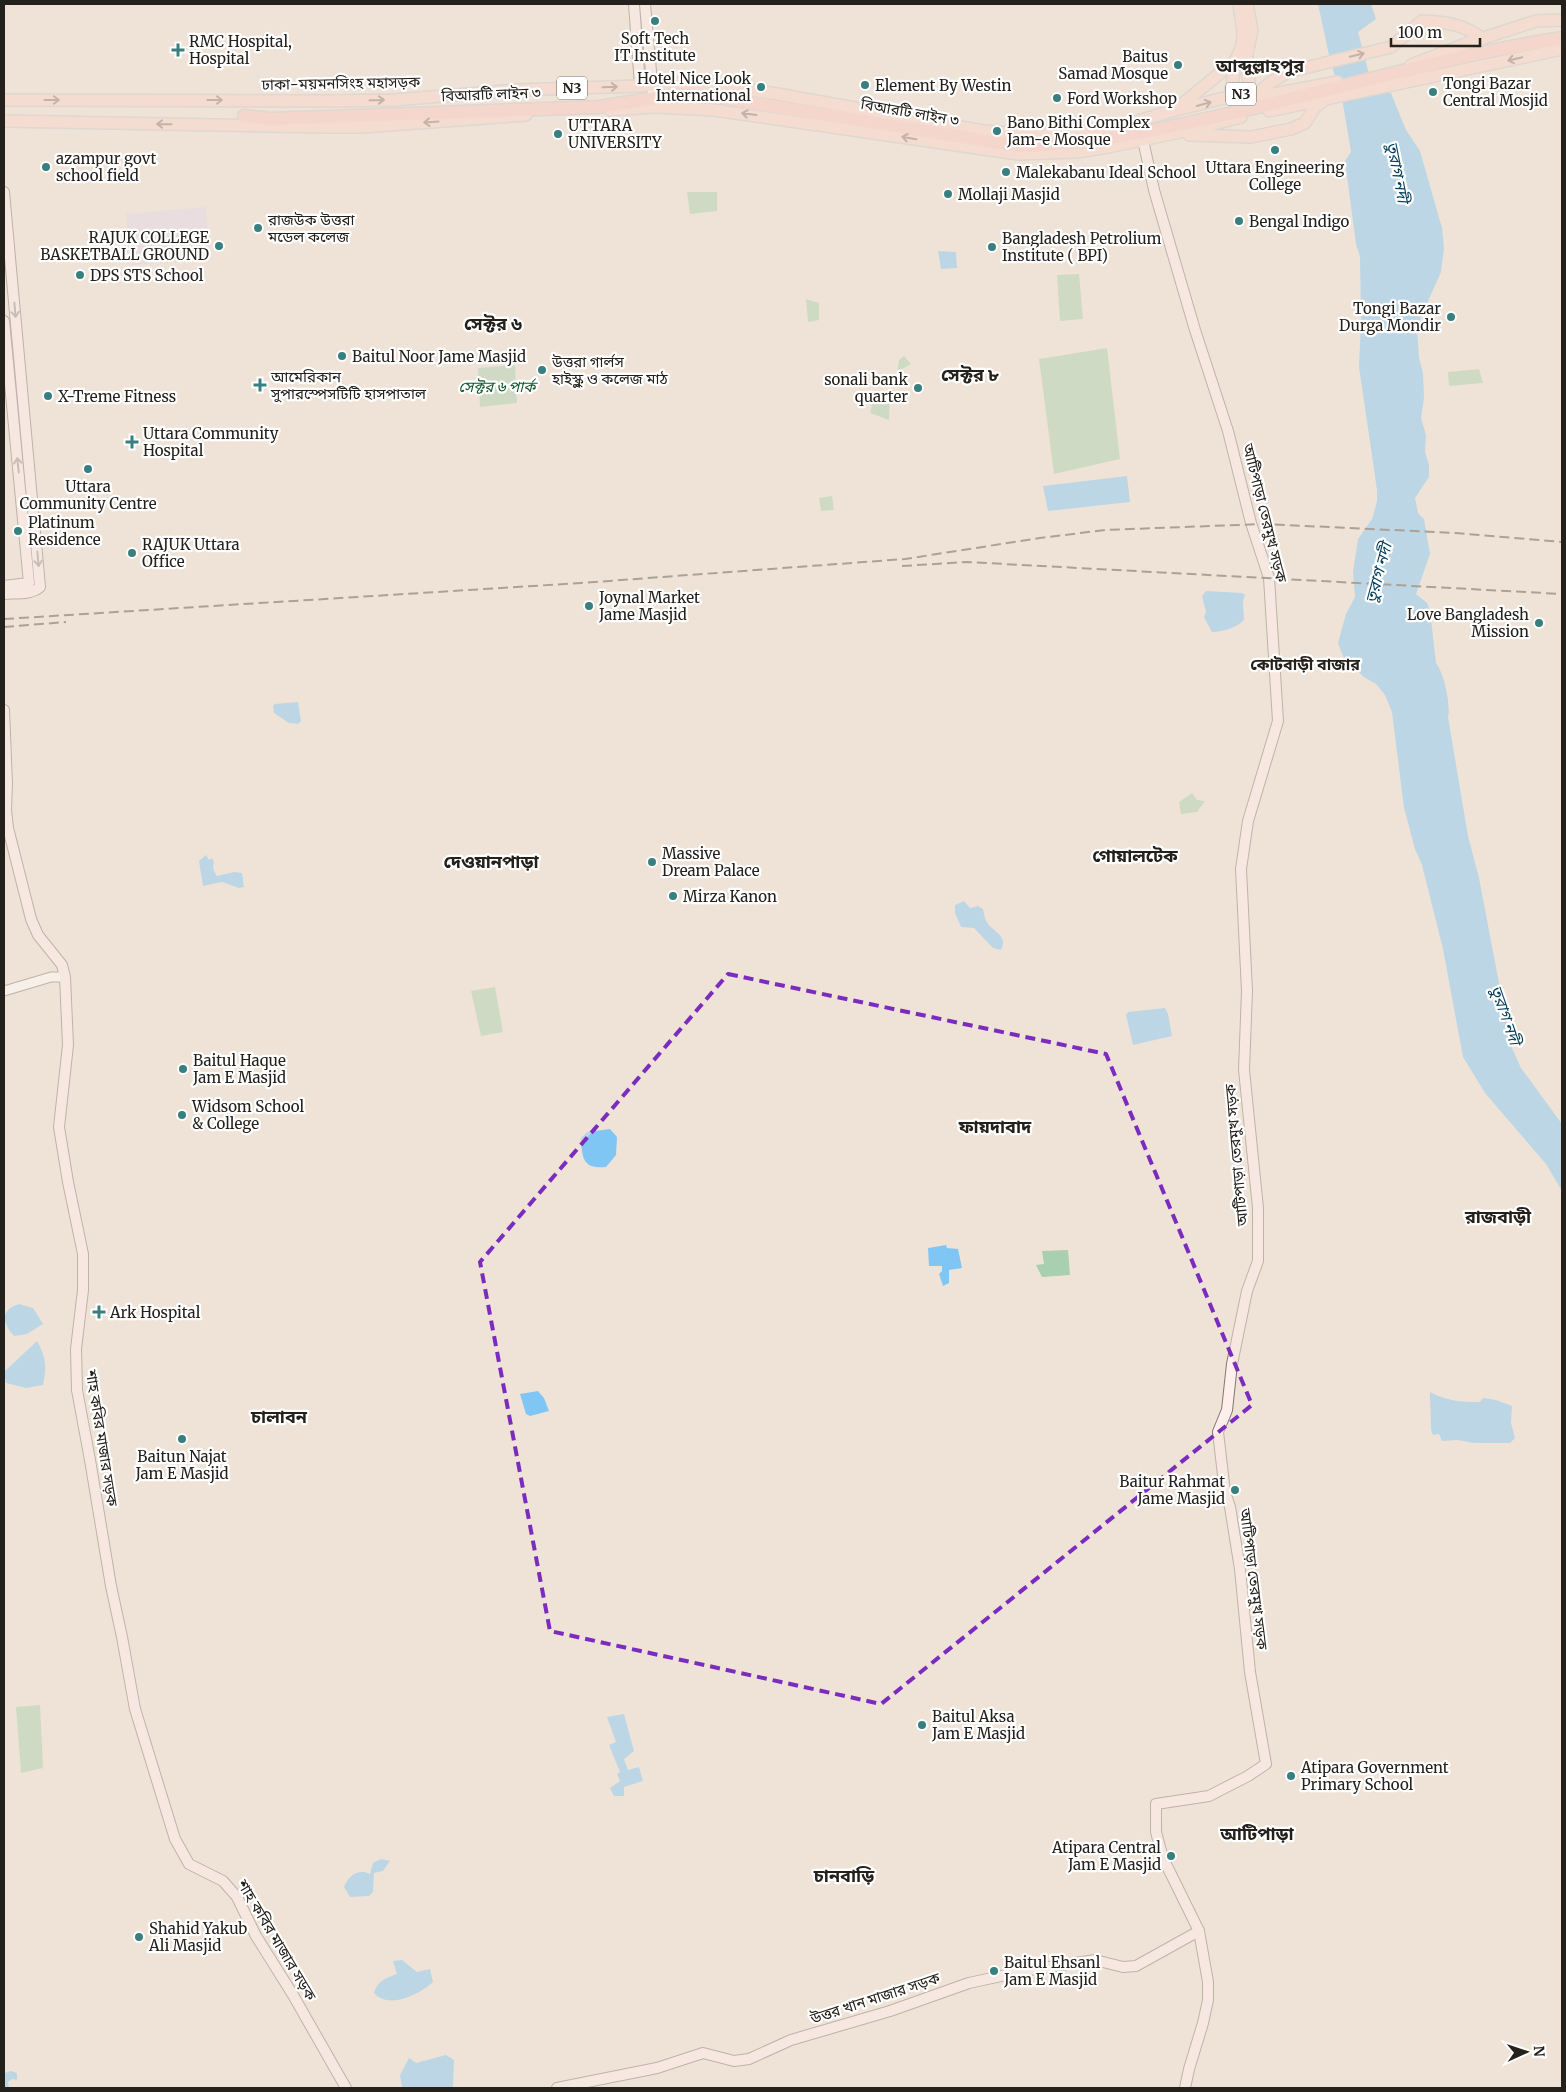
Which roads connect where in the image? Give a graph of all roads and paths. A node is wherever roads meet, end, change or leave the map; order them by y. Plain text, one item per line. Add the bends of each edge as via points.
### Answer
1 (634, 4) edge
2 (645, 4) edge
3 (1239, 4) edge
4 (1247, 4) edge
5 (1562, 20) edge
6 (1562, 38) edge
7 (1482, 39) junction
8 (1562, 49) edge
9 (1247, 53) junction
10 (1236, 60) junction
11 (652, 85) junction
12 (640, 86) junction
13 (1328, 90) junction
14 (1235, 95) junction
15 (1252, 98) junction
16 (4, 100) edge
17 (654, 102) junction
18 (1174, 111) junction
19 (242, 120) junction
20 (4, 121) edge
21 (1168, 134) junction
22 (1143, 140) junction
23 (4, 192) edge
24 (4, 321) edge
25 (4, 586) edge
26 (4, 594) edge
27 (4, 710) edge
28 (65, 977) junction
29 (4, 991) edge
30 (1199, 1931) junction
31 (346, 2088) edge
32 (557, 2088) edge
33 (1185, 2088) edge

1 - 12 main road
2 - 11 main road
3 - 10 highway via 1243,32
4 - 9 highway via 1252,30
5 - 7 highway, N3 via 1536,22
6 - 13 highway, বিআরটি লাইন ৩
7 - 13 highway, N3
15 -> 7 highway via 1288,72 1391,47 1422,21 1448,22 1473,31
8 -> 13 highway, N3 via 1406,81
9 - 14 highway
9 - 15 highway via 1246,72
10 - 14 highway
10 - 18 highway
11 - 12 highway, ঢাকা-ময়মনসিংহ মহাসড়ক / N3
11 - 17 main road
11 - 18 highway, ঢাকা-ময়মনসিংহ মহাসড়ক / N3 via 694,83 748,90 996,133 1046,135 1092,132
16 -> 12 highway, ঢাকা-ময়মনসিংহ মহাসড়ক / N3 via 394,100 515,90
13 - 15 highway, N3
13 - 17 highway, বিআরটি লাইন ৩ via 1170,127 1045,146 990,142 710,96 681,94
13 - 21 highway, N3 via 1233,119
13 - 21 highway via 1305,123 1272,134 1251,137
14 - 15 highway, N3
18 -> 14 highway, ঢাকা-ময়মনসিংহ মহাসড়ক / N3
17 - 19 highway, বিআরটি লাইন ৩
17 -> 19 highway, N3 via 362,127
22 -> 17 highway, N3 via 1077,152 1018,154
19 -> 20 highway, N3
21 - 22 highway, N3
22 - 30 main road, আটিপাড়া তেরমুখ সড়ক via 1154,190 1269,578 1278,721 1248,821 1241,869 1247,992 1244,1070 1258,1208 1258,1261 1247,1291 1232,1364 1227,1410 1218,1432 1225,1492 1240,1569 1250,1672 1266,1764 1209,1796 1156,1804 1156,1832 1163,1858
23 -> 26 main road via 40,587 34,591
25 -> 24 main road via 29,583
27 - 28 main road, শাহ কবির মাজার সড়ক via 8,828 31,919 38,935 62,965
28 - 29 street via 44,978
28 - 31 main road, শাহ কবির মাজার সড়ক via 68,1045 59,1127 83,1254 77,1390 105,1558 135,1709 175,1839 189,1864 224,1881 237,1897 256,1936
30 - 32 main road, উত্তর খান মাজার সড়ক via 1129,1968 1094,1960 1029,1970 969,1983 882,2014 791,2040 749,2059 734,2061 702,2054 657,2068
30 - 33 main road, আটিপাড়া তেরমুখ সড়ক via 1208,2000

